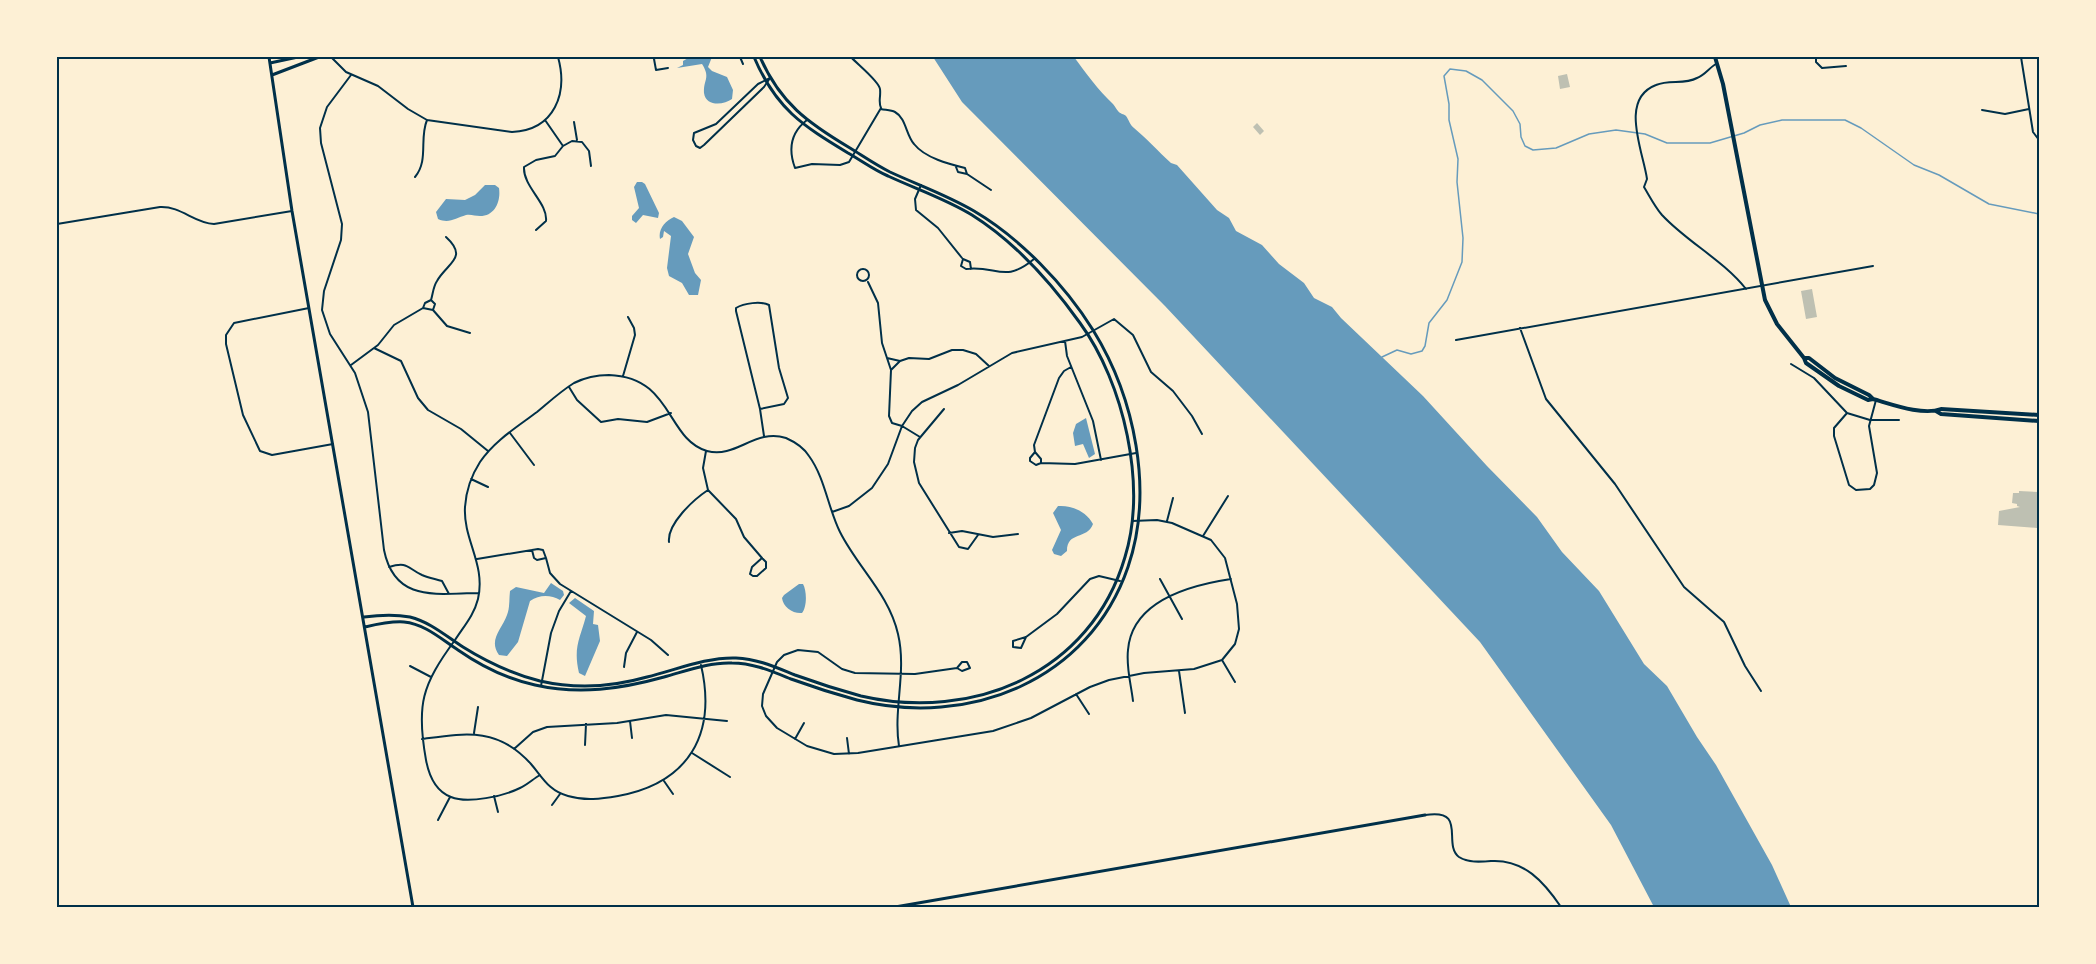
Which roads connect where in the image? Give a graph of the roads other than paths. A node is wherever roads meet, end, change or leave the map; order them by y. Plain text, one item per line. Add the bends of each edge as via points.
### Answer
1 (268, 57) edge
2 (298, 57) edge
3 (320, 57) edge
4 (331, 57) edge
5 (558, 57) edge
6 (657, 57) edge
7 (740, 57) edge
8 (753, 57) edge
9 (760, 57) edge
10 (851, 57) edge
11 (1715, 57) edge
12 (1816, 57) edge
13 (2021, 57) edge
14 (270, 63) junction
15 (743, 64) dead end
16 (1717, 64) junction
17 (1846, 66) dead end
18 (668, 68) dead end
19 (272, 75) junction
20 (351, 75) junction
21 (770, 78) junction
22 (764, 79) junction
23 (766, 84) junction
24 (881, 108) junction
25 (2030, 109) junction
26 (1982, 110) dead end
27 (426, 120) junction
28 (545, 120) junction
29 (807, 120) junction
30 (574, 122) dead end
31 (802, 124) junction
32 (577, 140) junction
33 (2039, 140) edge
34 (563, 146) junction
35 (855, 151) junction
36 (853, 156) junction
37 (591, 166) dead end
38 (957, 167) junction
39 (967, 174) junction
40 (415, 177) dead end
41 (921, 185) junction
42 (919, 190) junction
43 (991, 190) dead end
44 (292, 212) junction
45 (57, 224) edge
46 (536, 230) dead end
47 (446, 237) dead end
48 (963, 259) junction
49 (1035, 259) junction
50 (1030, 262) junction
51 (1873, 266) dead end
52 (970, 269) junction
53 (868, 282) junction
54 (1762, 286) junction
55 (1746, 290) junction
56 (431, 300) junction
57 (309, 308) junction
58 (423, 308) junction
59 (433, 310) junction
60 (628, 317) dead end
61 (1520, 328) junction
62 (470, 333) dead end
63 (1091, 333) junction
64 (1456, 340) dead end
65 (1065, 341) junction
66 (374, 348) junction
67 (887, 358) junction
68 (900, 361) junction
69 (1791, 364) dead end
70 (351, 366) junction
71 (989, 366) junction
72 (1071, 368) junction
73 (891, 370) junction
74 (623, 376) junction
75 (569, 387) junction
76 (1875, 400) junction
77 (760, 409) junction
78 (944, 409) dead end
79 (1936, 411) junction
80 (671, 413) junction
81 (1847, 413) junction
82 (2039, 415) edge
83 (1870, 420) junction
84 (1899, 420) dead end
85 (2039, 421) edge
86 (902, 426) junction
87 (510, 433) junction
88 (1202, 434) dead end
89 (764, 436) junction
90 (920, 437) junction
91 (333, 444) junction
92 (488, 451) junction
93 (706, 451) junction
94 (1035, 452) junction
95 (1136, 453) junction
96 (1130, 454) junction
97 (1101, 460) junction
98 (1041, 463) junction
99 (534, 465) dead end
100 (471, 479) junction
101 (488, 487) dead end
102 (708, 490) junction
103 (1228, 496) dead end
104 (1173, 498) dead end
105 (832, 512) junction
106 (1139, 520) junction
107 (1132, 521) junction
108 (1167, 521) junction
109 (949, 533) junction
110 (1018, 534) dead end
111 (978, 536) junction
112 (1203, 536) junction
113 (669, 542) dead end
114 (532, 550) junction
115 (546, 558) junction
116 (762, 558) junction
117 (477, 559) junction
118 (389, 567) junction
119 (1160, 579) dead end
120 (1231, 579) junction
121 (1118, 581) junction
122 (1122, 582) junction
123 (572, 591) junction
124 (479, 593) junction
125 (449, 594) junction
126 (1169, 596) junction
127 (364, 617) junction
128 (1182, 619) dead end
129 (365, 627) junction
130 (637, 632) junction
131 (1026, 637) junction
132 (454, 640) junction
133 (451, 645) junction
134 (668, 655) dead end
135 (1222, 660) junction
136 (701, 664) junction
137 (410, 666) dead end
138 (775, 666) junction
139 (624, 667) dead end
140 (957, 668) dead end
141 (773, 671) junction
142 (1179, 671) junction
143 (902, 674) junction
144 (1130, 676) junction
145 (431, 677) junction
146 (542, 681) junction
147 (1235, 682) dead end
148 (541, 686) junction
149 (1761, 691) dead end
150 (1076, 694) junction
151 (1133, 701) dead end
152 (900, 704) junction
153 (478, 707) dead end
154 (1185, 713) dead end
155 (1089, 714) dead end
156 (704, 718) junction
157 (727, 721) dead end
158 (630, 722) junction
159 (804, 723) dead end
160 (586, 724) junction
161 (474, 733) junction
162 (632, 738) dead end
163 (847, 738) dead end
164 (422, 739) junction
165 (795, 739) junction
166 (585, 745) dead end
167 (899, 746) junction
168 (514, 749) junction
169 (692, 753) junction
170 (849, 754) junction
171 (540, 775) junction
172 (730, 777) dead end
173 (664, 780) junction
174 (560, 794) junction
175 (673, 794) dead end
176 (494, 796) junction
177 (450, 797) junction
178 (552, 805) dead end
179 (498, 812) dead end
180 (1425, 815) joint
181 (438, 820) dead end
182 (413, 907) edge
183 (895, 907) edge
184 (1561, 907) edge

1 - 14 street
2 - 14 street
3 - 19 street
4 - 20 street
5 - 28 street via 562,72 560,95
6 - 18 street via 656,70
7 - 15 street
8 - 22 street
9 - 21 street
10 - 24 street via 879,85
11 - 16 main road
12 - 17 street via 1822,68
13 - 25 street
14 - 19 street
16 - 54 main road
16 - 55 street via 1695,80 1664,82 1650,88 1637,104 1636,124 1647,178 1644,188 1665,218
19 - 44 street
20 - 27 street via 378,86
20 - 70 street via 327,107 320,128 342,224 322,310 330,334
21 - 22 street
21 - 23 street
21 - 29 street via 783,98
22 - 23 street
22 - 23 street via 716,124 694,133 696,146 704,145
23 - 31 street
24 - 35 street
24 - 38 street via 900,117 919,149
25 - 26 street via 2005,114
25 - 33 street via 2033,132
27 - 28 street via 512,132
27 - 40 street via 423,158
28 - 34 street
29 - 31 street
29 - 35 street
30 - 32 street
31 - 36 street
31 - 36 street via 791,140 795,168 817,163 845,164
32 - 34 street
32 - 37 street via 587,148
34 - 46 street via 555,156 524,167 546,213 546,220
35 - 36 street
35 - 41 street
36 - 42 street
38 - 39 street via 958,172
38 - 39 street via 965,168
39 - 43 street
41 - 42 street
41 - 49 street via 984,217
42 - 48 street via 915,203 918,213 938,228
42 - 50 street via 969,213
44 - 45 street via 214,224 175,208 160,207
44 - 57 street
47 - 56 street via 455,246 456,255 436,281
48 - 52 street via 970,262
48 - 52 street via 961,266
49 - 50 street
49 - 63 street via 1074,304
50 - 52 street via 1011,273
50 - 63 street
51 - 54 street
53 - 53 street via 866,269 858,270 860,280
53 - 67 street via 880,310
54 - 55 street
54 - 76 main road via 1777,324 1804,358
55 - 61 street
56 - 58 street
56 - 59 street via 435,304
57 - 91 street
57 - 91 street via 234,323 226,335 226,344 243,415 260,451 272,455
58 - 59 street
58 - 66 street via 394,325
59 - 62 street via 447,326
60 - 74 street via 635,335
61 - 64 street
61 - 149 street via 1546,399 1615,484 1684,587 1724,622
63 - 65 street
63 - 88 street via 1114,319 1133,335 1151,372 1173,391
63 - 95 street via 1123,395
63 - 96 street via 1117,397
65 - 71 street via 1016,351
65 - 72 street
66 - 70 street
66 - 92 street via 401,361 428,410
67 - 68 street
67 - 73 street
68 - 71 street via 934,359 958,349 976,354
68 - 73 street
69 - 81 street via 1814,378
70 - 118 street via 368,412
71 - 86 street via 922,402
72 - 94 street via 1057,382 1035,441
72 - 97 street via 1090,412
73 - 86 street via 889,416 892,423
74 - 75 street via 593,376
74 - 80 street via 652,391
75 - 80 street via 601,422 647,422
75 - 87 street
76 - 79 main road
76 - 83 street
77 - 77 street via 736,311 742,304 769,305 788,398 784,404
77 - 89 street
78 - 90 street
79 - 82 main road
79 - 85 main road
80 - 93 street via 690,441
81 - 83 street
81 - 83 street via 1834,432 1847,482 1856,490 1870,489 1877,473
83 - 84 street
86 - 90 street
86 - 105 street via 888,464 872,489 849,506
87 - 92 street
87 - 99 street
89 - 93 street via 729,451
89 - 105 street via 786,438 807,452
90 - 109 street via 914,455 916,476
91 - 127 street
92 - 100 street
93 - 102 street via 703,468
94 - 98 street
94 - 98 street via 1030,461
95 - 96 street
95 - 106 street
96 - 97 street
96 - 107 street
97 - 98 street
100 - 101 street
100 - 117 street via 465,520
102 - 113 street via 671,527
102 - 116 street via 736,519 744,537
103 - 112 street
104 - 108 street
105 - 143 street via 847,544 891,611 901,647
106 - 107 street
106 - 108 street
106 - 122 street
107 - 121 street
108 - 112 street
109 - 111 street via 962,531
109 - 111 street via 963,549 971,547
110 - 111 street
112 - 120 street via 1219,548
114 - 115 street via 543,550
114 - 115 street via 537,560
114 - 117 street
115 - 123 street via 552,576
116 - 116 street via 752,567 753,576 766,568
117 - 124 street
118 - 125 street via 413,590
118 - 125 street via 407,564 424,576 442,581
119 - 126 street
120 - 126 street via 1197,584
120 - 135 street via 1239,629 1235,644
121 - 122 street
121 - 131 street via 1099,576 1089,579 1058,614
121 - 152 street via 1099,615 1074,645 1029,676 964,699
122 - 152 street via 1103,618 1082,644 1038,677 968,704
123 - 130 street
123 - 146 street via 554,622
124 - 125 street
124 - 132 street via 472,616
126 - 128 street
126 - 144 street via 1145,614 1131,636 1127,654
127 - 129 street
127 - 132 street via 410,617
129 - 133 street via 406,622
129 - 182 street
130 - 134 street
130 - 139 street
131 - 131 street via 1013,641 1013,647 1021,648
132 - 133 street
132 - 146 street via 492,663
133 - 145 street
133 - 148 street via 489,669
135 - 142 street
135 - 147 street
136 - 138 street via 739,658
136 - 141 street via 744,663
136 - 146 street via 615,684 575,686
136 - 148 street via 612,689
136 - 156 street via 706,686
137 - 145 street
138 - 141 street
138 - 143 street via 784,655 809,650 851,672
138 - 152 street via 826,686
140 - 143 street
141 - 152 street via 860,701
141 - 165 street via 762,698 763,710 777,728
142 - 144 street
142 - 154 street
143 - 152 street
144 - 150 street via 1099,683
144 - 151 street
145 - 164 street via 422,699
146 - 148 street
150 - 155 street
150 - 167 street via 1003,729
152 - 167 street
153 - 161 street
156 - 157 street
156 - 158 street via 666,715
156 - 169 street
158 - 160 street
158 - 162 street
159 - 165 street
160 - 166 street
160 - 168 street via 542,728
161 - 164 street
161 - 168 street via 490,736
163 - 170 street
164 - 177 street via 432,781
165 - 170 street via 824,752
167 - 170 street
168 - 171 street
169 - 172 street
169 - 173 street
171 - 174 street
171 - 176 street via 521,788
173 - 174 street via 635,792 605,798 580,799
173 - 175 street
174 - 178 street
176 - 177 street
176 - 179 street
177 - 181 street
180 - 183 street
180 - 184 street via 1439,814 1448,819 1458,857 1521,866 1536,876

